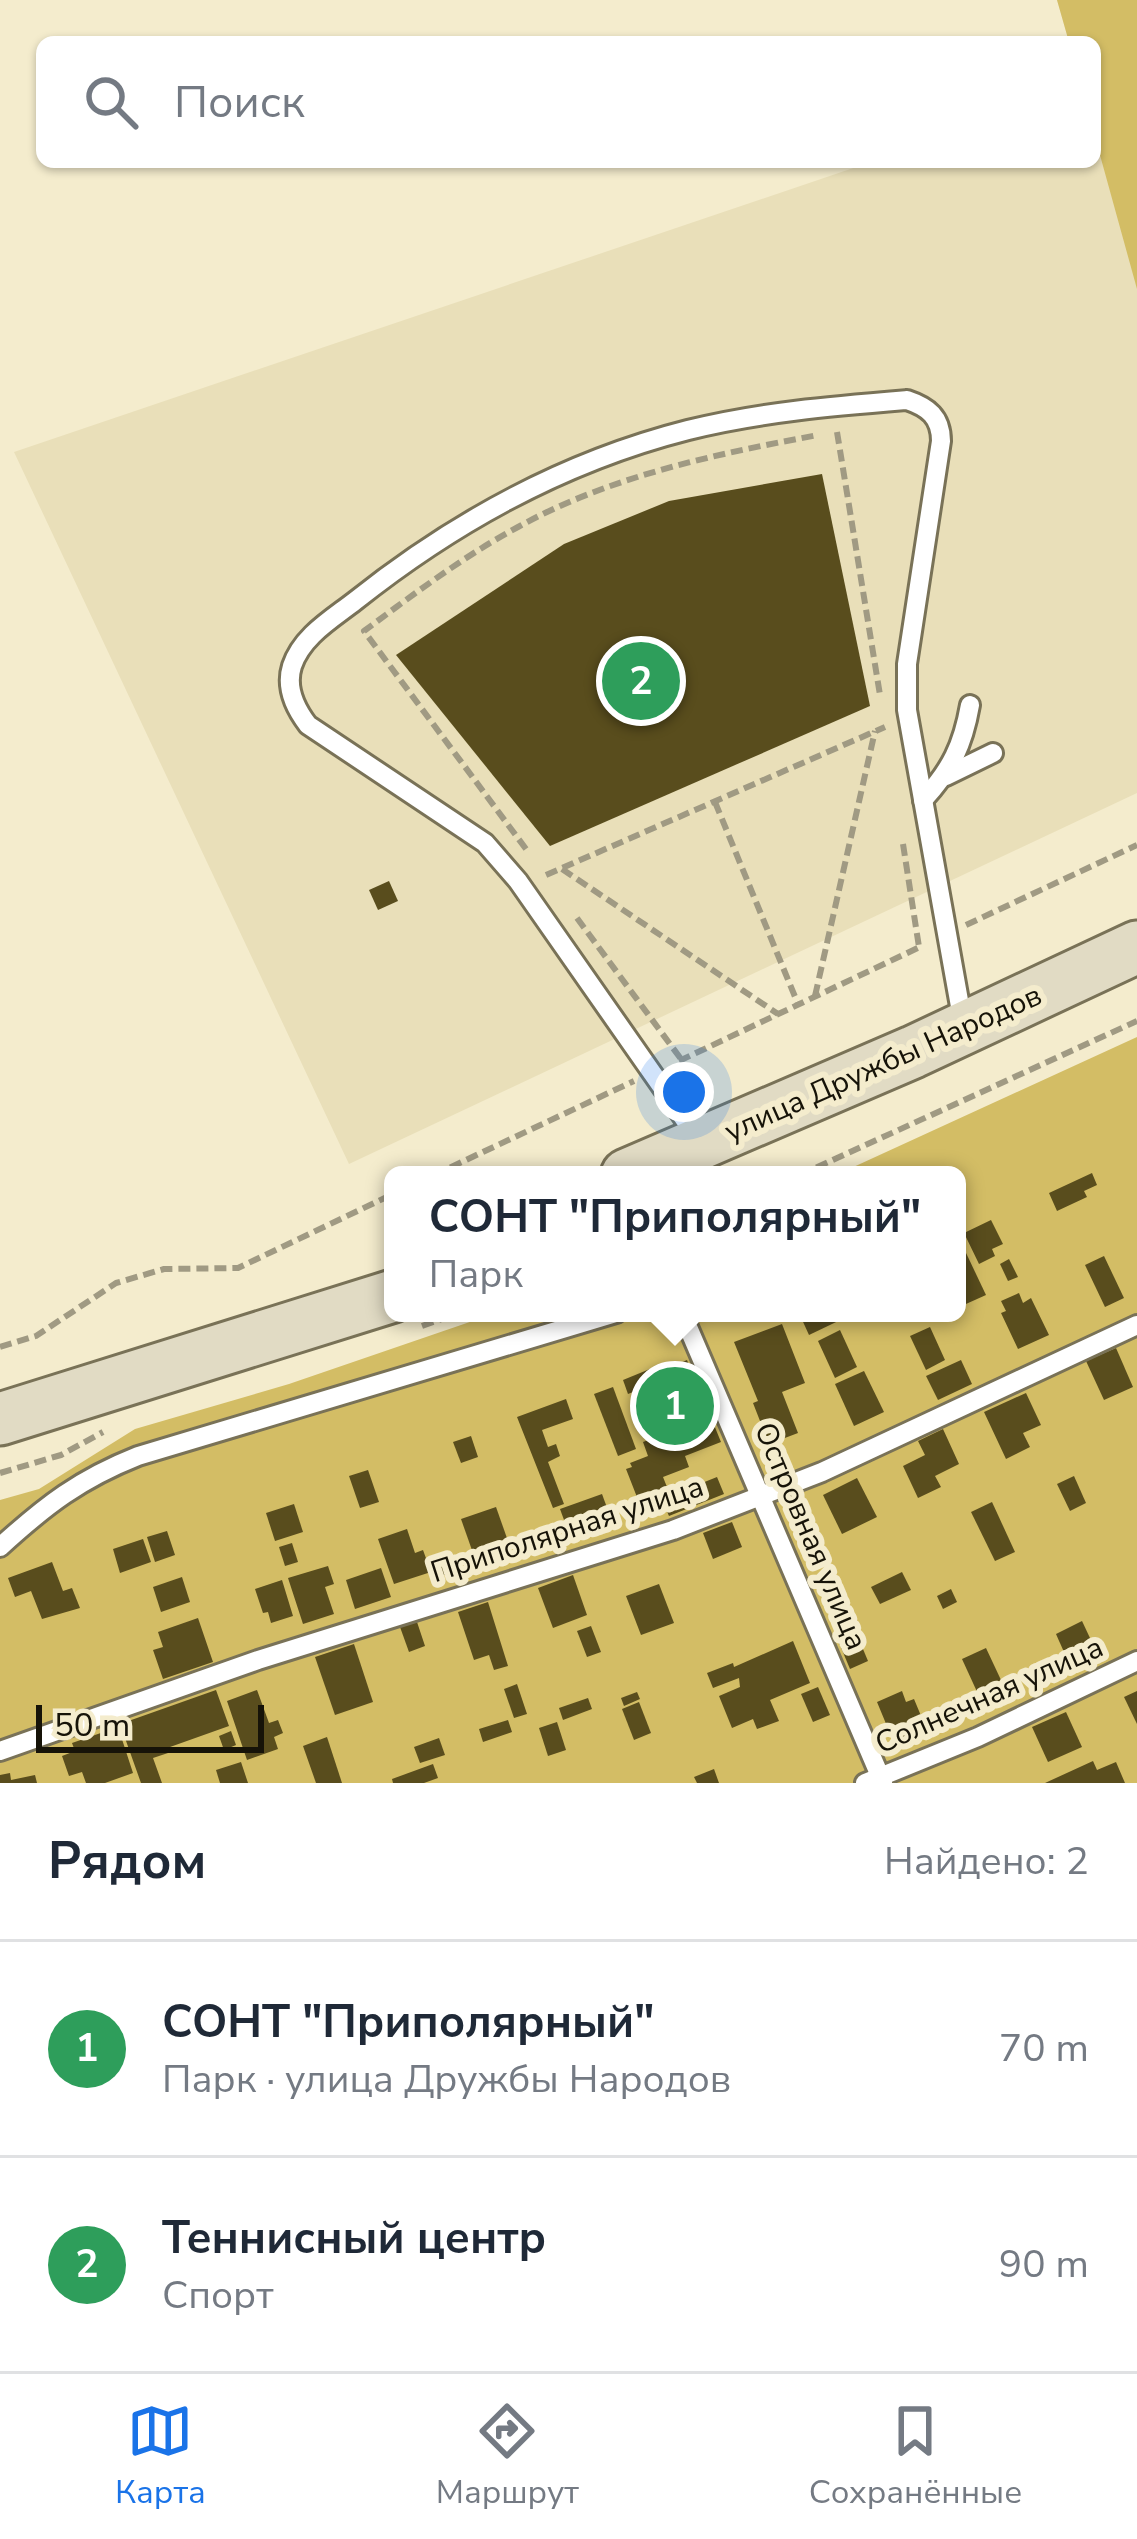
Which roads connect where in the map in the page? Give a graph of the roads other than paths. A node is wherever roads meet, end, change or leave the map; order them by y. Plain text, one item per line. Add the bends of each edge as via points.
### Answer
1 (970, 705) dead end
2 (993, 753) dead end
3 (946, 776) junction
4 (923, 800) junction
5 (1137, 947) edge
6 (1038, 973) dead end
7 (1137, 982) edge
8 (964, 1029) junction
9 (706, 1159) edge
10 (671, 1166) edge
11 (384, 1267) edge
12 (384, 1299) edge
13 (586, 1322) edge
14 (686, 1322) edge
15 (1137, 1325) edge
16 (0, 1384) edge
17 (0, 1419) edge
18 (761, 1496) junction
19 (0, 1546) edge
20 (1137, 1660) edge
21 (0, 1750) edge
22 (876, 1781) edge

1 - 3 lane
2 - 3 lane
3 - 4 lane
4 - 8 lane
4 - 9 lane via 907,664 941,429 907,400 749,417 584,464 440,540 312,634 292,665 297,711 308,725 485,843 518,881
5 - 8 main road, улица Дружбы Народов
6 - 8 lane
7 - 9 main road, улица Дружбы Народов via 908,1089
8 - 9 main road, улица Дружбы Народов
9 - 10 main road, улица Дружбы Народов
11 - 16 main road
12 - 17 main road
13 - 19 lane via 138,1456 48,1502
14 - 18 lane, Островная улица
15 - 18 lane, Приполярная улица
18 - 21 lane, Приполярная улица
18 - 22 lane, Островная улица
20 - 22 lane, Солнечная улица

